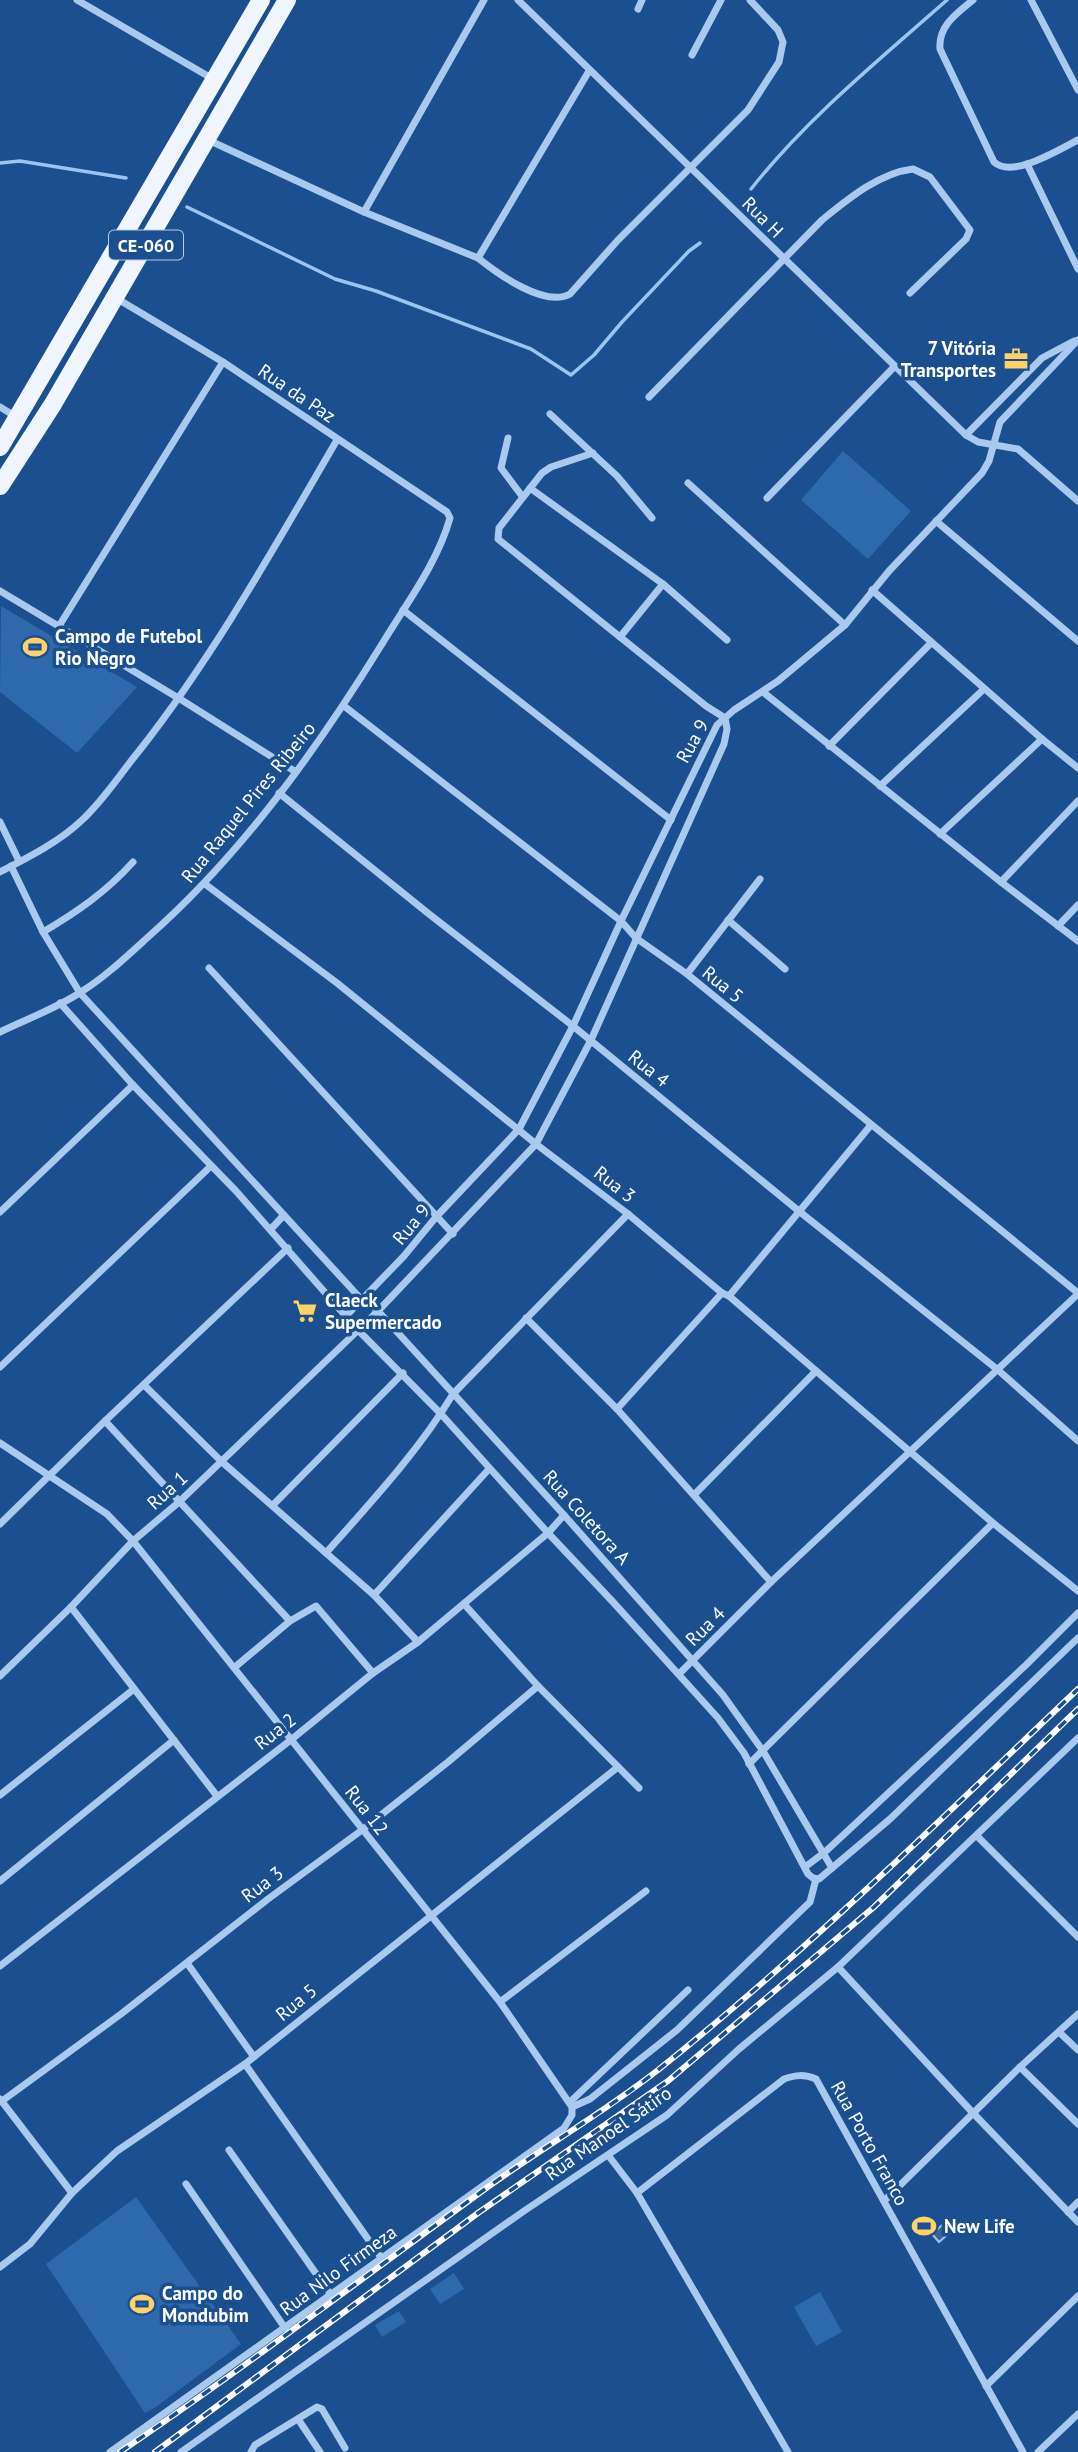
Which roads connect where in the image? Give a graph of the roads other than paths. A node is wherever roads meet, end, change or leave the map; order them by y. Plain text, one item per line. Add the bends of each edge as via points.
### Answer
1 (77, 0) edge
2 (261, 0) edge
3 (287, 0) edge
4 (484, 0) edge
5 (518, 0) edge
6 (642, 0) edge
7 (721, 0) edge
8 (750, 0) edge
9 (973, 0) edge
10 (1031, 0) edge
11 (638, 9) dead end
12 (692, 55) dead end
13 (589, 71) junction
14 (214, 79) junction
15 (1078, 90) edge
16 (205, 139) junction
17 (1078, 140) edge
18 (1027, 164) junction
19 (691, 168) junction
20 (364, 212) junction
21 (478, 258) junction
22 (784, 259) junction
23 (1078, 269) edge
24 (910, 293) dead end
25 (116, 297) junction
26 (1078, 340) edge
27 (223, 362) junction
28 (895, 366) junction
29 (649, 397) dead end
30 (0, 407) edge
31 (550, 414) dead end
32 (18, 419) junction
33 (966, 435) junction
34 (508, 438) dead end
35 (337, 440) junction
36 (993, 444) junction
37 (0, 447) edge
38 (593, 453) junction
39 (688, 482) dead end
40 (0, 486) edge
41 (530, 488) junction
42 (522, 496) junction
43 (766, 498) dead end
44 (1078, 501) edge
45 (652, 518) dead end
46 (936, 521) junction
47 (449, 524) joint
48 (663, 584) junction
49 (872, 590) junction
50 (0, 591) edge
51 (403, 610) junction
52 (60, 625) junction
53 (845, 625) junction
54 (620, 637) junction
55 (727, 640) dead end
56 (1078, 641) edge
57 (931, 643) junction
58 (984, 689) junction
59 (763, 692) junction
60 (180, 699) junction
61 (344, 706) junction
62 (725, 718) junction
63 (1042, 739) junction
64 (829, 746) junction
65 (1078, 768) edge
66 (296, 772) junction
67 (880, 786) junction
68 (279, 793) junction
69 (1078, 800) edge
70 (671, 820) junction
71 (0, 822) edge
72 (940, 834) junction
73 (19, 861) junction
74 (133, 862) dead end
75 (11, 866) junction
76 (0, 872) edge
77 (760, 880) dead end
78 (1001, 882) junction
79 (205, 884) junction
80 (1078, 905) edge
81 (728, 920) junction
82 (621, 921) junction
83 (1058, 926) junction
84 (43, 932) junction
85 (636, 938) junction
86 (1078, 941) edge
87 (209, 968) dead end
88 (785, 969) dead end
89 (687, 974) junction
90 (80, 993) junction
91 (60, 1003) junction
92 (573, 1026) junction
93 (0, 1031) edge
94 (591, 1040) junction
95 (134, 1085) junction
96 (871, 1125) junction
97 (519, 1129) junction
98 (536, 1144) junction
99 (211, 1166) junction
100 (0, 1212) edge
101 (800, 1212) junction
102 (628, 1214) junction
103 (284, 1215) junction
104 (436, 1217) junction
105 (271, 1228) junction
106 (453, 1234) junction
107 (288, 1248) junction
108 (1078, 1293) edge
109 (726, 1295) junction
110 (361, 1299) junction
111 (377, 1311) junction
112 (346, 1315) junction
113 (526, 1318) junction
114 (358, 1329) junction
115 (0, 1367) edge
116 (998, 1370) junction
117 (816, 1371) junction
118 (402, 1373) junction
119 (144, 1385) junction
120 (453, 1394) junction
121 (617, 1409) junction
122 (441, 1414) junction
123 (105, 1421) junction
124 (1078, 1441) edge
125 (0, 1443) edge
126 (910, 1450) junction
127 (221, 1461) junction
128 (489, 1469) junction
129 (48, 1477) junction
130 (694, 1494) junction
131 (179, 1502) junction
132 (273, 1506) junction
133 (564, 1515) junction
134 (993, 1523) junction
135 (0, 1524) edge
136 (548, 1533) junction
137 (133, 1541) junction
138 (326, 1553) junction
139 (771, 1582) junction
140 (1078, 1591) edge
141 (374, 1595) junction
142 (464, 1604) junction
143 (71, 1606) junction
144 (1078, 1614) edge
145 (290, 1622) junction
146 (1078, 1638) edge
147 (418, 1642) junction
148 (694, 1660) junction
149 (235, 1667) junction
150 (373, 1673) junction
151 (679, 1674) junction
152 (0, 1676) edge
153 (538, 1686) junction
154 (134, 1689) junction
155 (1078, 1738) edge
156 (292, 1739) junction
157 (174, 1740) junction
158 (763, 1751) junction
159 (749, 1764) junction
160 (618, 1767) junction
161 (639, 1788) dead end
162 (0, 1795) edge
163 (218, 1796) junction
164 (362, 1830) junction
165 (977, 1836) junction
166 (825, 1852) junction
167 (805, 1867) junction
168 (832, 1868) junction
169 (815, 1879) junction
170 (0, 1881) edge
171 (646, 1891) dead end
172 (430, 1917) junction
173 (1078, 1937) edge
174 (187, 1963) junction
175 (0, 1966) edge
176 (838, 1967) junction
177 (688, 1990) dead end
178 (500, 2002) junction
179 (1078, 2014) edge
180 (1059, 2032) junction
181 (1078, 2050) edge
182 (254, 2057) junction
183 (245, 2064) junction
184 (1020, 2067) junction
185 (1, 2100) edge
186 (571, 2104) junction
187 (972, 2113) junction
188 (1078, 2124) edge
189 (229, 2150) dead end
190 (608, 2155) junction
191 (186, 2184) dead end
192 (72, 2193) junction
193 (637, 2193) junction
194 (884, 2201) junction
195 (1078, 2202) edge
196 (1068, 2212) junction
197 (1078, 2222) edge
198 (382, 2259) junction
199 (0, 2267) edge
200 (331, 2295) junction
201 (1078, 2296) edge
202 (285, 2328) junction
203 (986, 2386) junction
204 (1078, 2414) edge
205 (298, 2419) junction
206 (257, 2444) junction
207 (345, 2448) dead end
208 (110, 2452) edge
209 (181, 2452) edge
210 (251, 2452) edge
211 (262, 2452) edge
212 (320, 2452) edge
213 (788, 2452) edge
214 (1023, 2452) edge
215 (1038, 2452) edge

1 - 14 street
2 - 14 main road, CE-060
3 - 16 main road, CE-060
4 - 20 street
5 - 13 street, Rua H
6 - 11 street
7 - 12 street
8 - 19 street via 778,30 783,42 779,62 748,110
9 - 18 street via 943,28 939,42 944,59 994,162 1004,168
10 - 15 street
13 - 19 street, Rua H
13 - 21 street
14 - 32 main road, CE-060
16 - 20 street
16 - 25 main road, CE-060
17 - 18 street
18 - 23 street
19 - 21 street via 562,298 540,295
19 - 22 street, Rua H
20 - 21 street
22 - 24 street via 849,198 906,170 922,172 971,230
22 - 28 street, Rua H
22 - 29 street
25 - 27 street, Rua da Paz
25 - 40 main road, CE-060
26 - 33 street via 1042,358
26 - 36 street via 1000,422
27 - 35 street, Rua da Paz
27 - 52 street
28 - 33 street, Rua H
28 - 43 street
30 - 32 street
31 - 38 street
32 - 37 main road, CE-060
33 - 36 street, Rua H
34 - 42 street via 501,468
35 - 47 street, Rua da Paz via 447,512
35 - 60 street
36 - 44 street, Rua H via 1018,449
36 - 46 street via 982,473
38 - 41 street via 545,470
38 - 45 street
39 - 53 street
41 - 42 street
41 - 48 street
42 - 54 street via 499,528 500,543
46 - 49 street
46 - 56 street
47 - 51 street, Rua Raquel Pires Ribeiro
48 - 54 street
48 - 55 street
49 - 53 street
49 - 57 street
50 - 52 street
51 - 61 street, Rua Raquel Pires Ribeiro
51 - 70 street
52 - 60 street
53 - 59 street
54 - 62 street
57 - 58 street
57 - 64 street
58 - 63 street
58 - 67 street
59 - 62 street
59 - 64 street
60 - 66 street
60 - 73 street via 99,803 79,823
61 - 66 street, Rua Raquel Pires Ribeiro
61 - 82 street, Rua 5
62 - 70 street, Rua 9 via 710,737
62 - 85 street, Rua 9 via 724,744
63 - 65 street
63 - 72 street
64 - 67 street
66 - 68 street, Rua Raquel Pires Ribeiro
67 - 72 street
68 - 79 street, Rua Raquel Pires Ribeiro
68 - 92 street, Rua 4
69 - 78 street
70 - 82 street, Rua 9
71 - 73 street
72 - 78 street
73 - 75 street
74 - 84 street via 85,906
75 - 76 street
75 - 84 street, Rua Coletora A
77 - 81 street
78 - 83 street
79 - 90 street, Rua Raquel Pires Ribeiro
79 - 97 street, Rua 3
80 - 83 street
81 - 88 street
81 - 89 street
82 - 85 street, Rua 5
82 - 92 street, Rua 9
83 - 86 street
84 - 90 street, Rua Coletora A
85 - 89 street, Rua 5
85 - 94 street, Rua 9
87 - 104 street
89 - 96 street, Rua 5
90 - 91 street, Rua Raquel Pires Ribeiro
90 - 103 street, Rua Coletora A
91 - 93 street, Rua Raquel Pires Ribeiro
91 - 95 street, Rua Coletora A
92 - 94 street, Rua 4
92 - 97 street, Rua 9
94 - 98 street, Rua 9
94 - 101 street, Rua 4
95 - 99 street, Rua Coletora A
95 - 100 street
96 - 101 street
96 - 108 street, Rua 5
97 - 98 street, Rua 3
97 - 104 street, Rua 9
98 - 102 street, Rua 3
98 - 106 street, Rua 9
99 - 105 street, Rua Coletora A
99 - 115 street
101 - 109 street
101 - 116 street, Rua 4
102 - 109 street, Rua 3
102 - 113 street
103 - 105 street
103 - 110 street, Rua Coletora A
104 - 106 street
104 - 110 street, Rua 9
105 - 107 street, Rua Coletora A
106 - 111 street, Rua 9
107 - 112 street, Rua Coletora A
107 - 119 street
108 - 116 street, Rua 4
109 - 117 street, Rua 3
109 - 121 street
110 - 111 street, Rua Coletora A
110 - 112 street, Rua 9
111 - 114 street, Rua 9
111 - 120 street, Rua Coletora A
112 - 114 street, Rua Coletora A
113 - 120 street
113 - 121 street
114 - 118 street, Rua Coletora A
114 - 127 street, Rua 1
116 - 124 street, Rua 4
116 - 126 street, Rua 4
117 - 126 street, Rua 3
117 - 130 street
118 - 122 street, Rua Coletora A
118 - 132 street
119 - 123 street
119 - 127 street
120 - 122 street
120 - 133 street, Rua Coletora A
121 - 130 street
122 - 128 street, Rua Coletora A
122 - 138 street
123 - 129 street
123 - 131 street
125 - 129 street, Rua 12
126 - 134 street, Rua 3
126 - 139 street, Rua 4
127 - 131 street, Rua 1
127 - 132 street
128 - 136 street, Rua Coletora A
128 - 141 street
129 - 135 street
129 - 137 street, Rua 12 via 107,1514
130 - 139 street
131 - 137 street, Rua 1
131 - 145 street
132 - 138 street
133 - 136 street, Rua 2
133 - 148 street, Rua Coletora A
134 - 140 street, Rua 3
134 - 158 street
136 - 142 street, Rua 2
136 - 151 street, Rua Coletora A
137 - 143 street, Rua 1
137 - 149 street, Rua 12
138 - 141 street
139 - 148 street, Rua 4
141 - 147 street
142 - 147 street, Rua 2
142 - 153 street
143 - 152 street, Rua 1
143 - 154 street
144 - 166 street
145 - 149 street
145 - 150 street via 316,1606
146 - 168 street via 890,1819
147 - 150 street, Rua 2
148 - 151 street, Rua 4
148 - 158 street, Rua Coletora A
149 - 156 street, Rua 12
150 - 156 street, Rua 2
151 - 159 street, Rua Coletora A via 718,1718
153 - 160 street
153 - 164 street, Rua 3
154 - 157 street
154 - 162 street
155 - 165 street, Rua Manoel Sátiro
156 - 163 street, Rua 2
156 - 164 street, Rua 12
157 - 163 street
157 - 170 street
158 - 159 street
158 - 166 street, Rua Coletora A
159 - 167 street, Rua Coletora A
160 - 161 street
160 - 172 street, Rua 5
163 - 175 street, Rua 2
164 - 172 street, Rua 12
164 - 174 street, Rua 3
165 - 173 street
165 - 176 street, Rua Manoel Sátiro
166 - 167 street
166 - 168 street, Rua Coletora A
167 - 169 street, Rua Coletora A
168 - 169 street
169 - 186 street via 810,1902 677,2031 590,2099
171 - 178 street
172 - 178 street, Rua 12
172 - 182 street, Rua 5
174 - 182 street
174 - 185 street, Rua 3
176 - 187 street
176 - 190 street, Rua Manoel Sátiro via 667,2115
177 - 186 street
178 - 186 street, Rua 12
179 - 180 street
180 - 181 street
180 - 184 street
182 - 183 street, Rua 5
183 - 192 street, Rua 5 via 117,2151
183 - 198 street
184 - 187 street
184 - 188 street
185 - 192 street
186 - 198 street, Rua Nilo Firmeza via 572,2115 564,2128
187 - 194 street
187 - 196 street
189 - 200 street
190 - 193 street
190 - 209 street, Rua Manoel Sátiro
191 - 202 street
192 - 199 street, Rua 5 via 30,2244
193 - 194 street, Rua Porto Franco via 784,2078 807,2075 816,2079
193 - 213 street
194 - 203 street, Rua Porto Franco
195 - 196 street
196 - 197 street
198 - 200 street, Rua Nilo Firmeza
200 - 202 street, Rua Nilo Firmeza
201 - 203 street
202 - 208 street, Rua Nilo Firmeza
203 - 214 street, Rua Porto Franco
204 - 215 street
205 - 206 street
205 - 207 street via 320,2408
205 - 212 street
206 - 210 street
206 - 211 street

